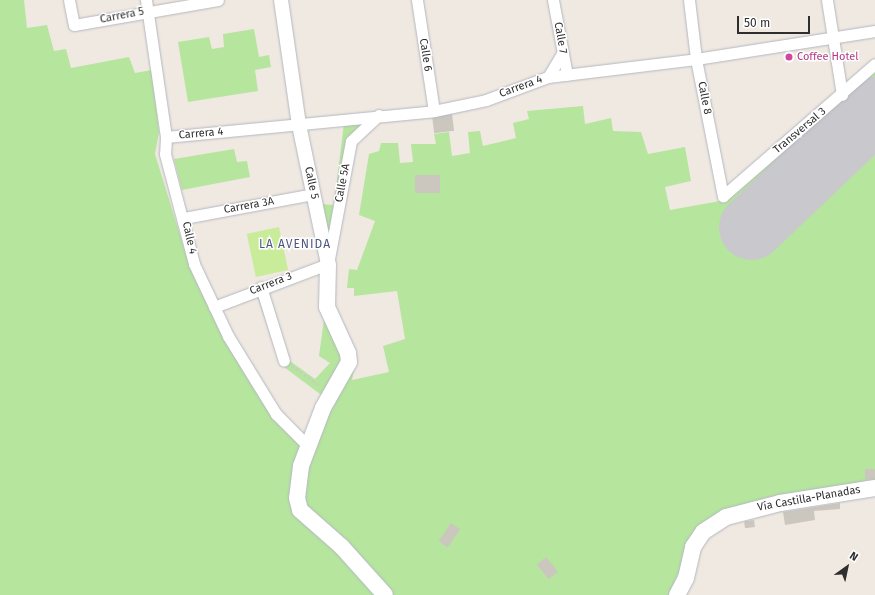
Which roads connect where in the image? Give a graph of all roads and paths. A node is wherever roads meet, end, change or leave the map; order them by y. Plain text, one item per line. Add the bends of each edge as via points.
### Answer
1 (69, 0) edge
2 (218, 0) edge
3 (280, 0) edge
4 (417, 0) edge
5 (553, 0) edge
6 (689, 0) edge
7 (827, 0) edge
8 (147, 5) edge
9 (875, 31) edge
10 (832, 37) junction
11 (562, 54) junction
12 (696, 59) junction
13 (875, 64) edge
14 (567, 75) junction
15 (548, 77) junction
16 (842, 95) junction
17 (434, 110) junction
18 (379, 115) junction
19 (299, 125) junction
20 (166, 137) junction
21 (313, 194) junction
22 (723, 196) joint
23 (184, 218) junction
24 (328, 264) junction
25 (261, 287) junction
26 (214, 307) junction
27 (284, 360) joint
28 (331, 394) junction
29 (308, 446) junction
30 (875, 488) edge
31 (385, 595) edge
32 (677, 595) edge

1 - 8 street, Carrera 5 via 74,25
2 - 8 street, Carrera 5
3 - 19 street, Calle 5
4 - 17 street, Calle 6
5 - 11 street, Calle 7
6 - 12 street, Calle 8
7 - 10 street
8 - 20 street, Calle 4
9 - 10 street, Carrera 4
10 - 12 street, Carrera 4
10 - 16 street
11 - 14 street, Calle 7
11 - 15 street
12 - 14 street, Carrera 4
12 - 22 street, Calle 8
13 - 16 street, Transversal 3
14 - 15 street, Carrera 4
15 - 17 street, Carrera 4 via 486,100
16 - 22 street, Transversal 3
17 - 18 street, Carrera 4
18 - 19 street, Carrera 4
18 - 24 street, Calle 5A via 351,141
19 - 20 street, Carrera 4
19 - 21 street, Calle 5
20 - 23 street, Calle 4 via 165,154
21 - 23 street, Carrera 3A
21 - 24 street, Calle 5
23 - 26 street, Calle 4 via 194,264
24 - 25 street, Carrera 3
24 - 28 main road, Calle 5 via 327,307 348,354 349,362
25 - 26 street, Carrera 3
25 - 27 street
26 - 29 street, Calle 4 via 228,336 276,414
27 - 28 path
28 - 29 main road
29 - 31 main road via 300,466 300,510 342,547
30 - 32 main road, Vía Castilla-Planadas via 780,502 726,517 703,532 693,547 686,578

